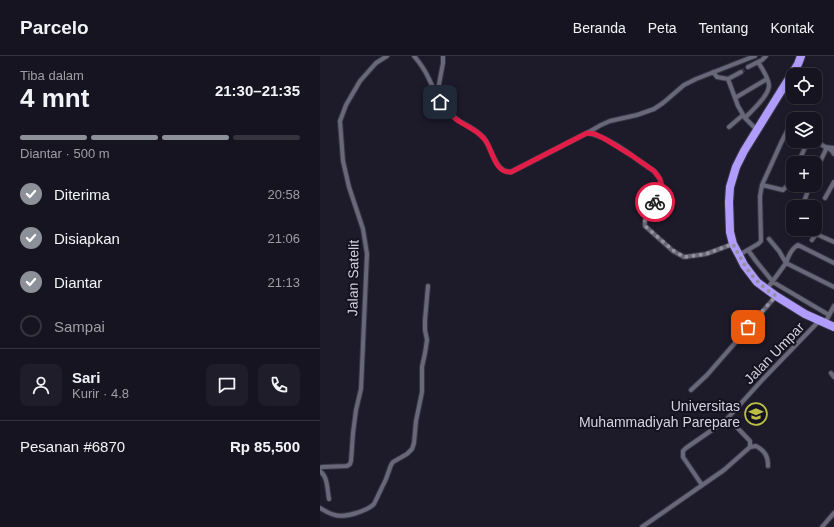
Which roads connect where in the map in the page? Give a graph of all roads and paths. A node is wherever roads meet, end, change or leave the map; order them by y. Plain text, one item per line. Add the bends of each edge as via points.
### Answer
1 (387, 56) edge
2 (414, 56) edge
3 (443, 56) edge
4 (755, 56) edge
5 (766, 56) edge
6 (801, 56) edge
7 (758, 62) junction
8 (748, 67) tunnel mouth
9 (714, 72) junction
10 (741, 72) tunnel mouth
11 (767, 79) junction
12 (728, 80) junction
13 (437, 95) junction
14 (735, 98) junction
15 (744, 117) junction
16 (729, 127) dead end
17 (756, 130) junction
18 (587, 133) junction
19 (786, 133) edge
20 (822, 145) edge
21 (827, 148) junction
22 (834, 148) edge
23 (834, 154) edge
24 (822, 158) edge
25 (834, 182) edge
26 (762, 185) junction
27 (786, 187) edge
28 (825, 198) dead end
29 (769, 239) dead end
30 (812, 240) dead end
31 (834, 242) edge
32 (733, 244) junction
33 (748, 250) junction
34 (739, 255) junction
35 (786, 263) junction
36 (834, 263) edge
37 (772, 282) junction
38 (428, 286) dead end
39 (834, 287) edge
40 (767, 290) junction
41 (776, 296) junction
42 (834, 306) edge
43 (829, 315) junction
44 (822, 322) junction
45 (834, 327) edge
46 (691, 390) dead end
47 (728, 418) junction
48 (750, 447) junction
49 (768, 466) dead end
50 (320, 468) edge
51 (320, 471) edge
52 (702, 485) junction
53 (329, 499) dead end
54 (320, 508) edge
55 (834, 513) edge
56 (642, 527) edge
57 (822, 527) edge

1 - 50 street, Jalan Satelit via 376,63 360,81 340,121 343,161 366,241 367,274 361,390 356,410 350,464
2 - 13 street via 425,70
3 - 13 street
4 - 9 street
5 - 7 street
6 - 17 highway
7 - 8 street
7 - 11 street
9 - 12 street via 717,77
9 - 18 street via 684,85 654,110 610,120
10 - 12 street
11 - 14 street
11 - 15 street via 766,94
12 - 14 street
13 - 18 street via 440,102 457,120 482,136 498,166 507,172
14 - 15 street
15 - 16 street
15 - 17 street
17 - 32 highway via 736,167 730,187 730,226
18 - 32 street via 595,134 631,155 654,171 660,179 662,188 644,222 645,226 674,251 684,257 706,254
19 - 26 street
20 - 21 street
21 - 22 street
21 - 23 street
21 - 24 street
25 - 28 street
26 - 27 street via 783,190
26 - 33 street via 762,239
29 - 35 street
30 - 31 street via 816,234
32 - 34 highway
33 - 34 street
33 - 37 street
34 - 40 highway via 750,274
35 - 36 street via 798,245
35 - 37 street
35 - 39 street
37 - 40 street
37 - 43 street
38 - 54 street via 426,353 412,449 393,462 372,506 348,516 334,515
40 - 41 highway
41 - 44 highway
41 - 46 street
42 - 43 street, Jalan Umpar
43 - 44 street, Jalan Umpar
44 - 45 highway
44 - 47 street, Jalan Umpar
47 - 48 street via 750,441
47 - 52 street, Jalan Umpar via 683,451 683,457
48 - 49 street via 756,446 764,450
48 - 52 street
51 - 53 street via 326,479
52 - 56 street
55 - 57 street

